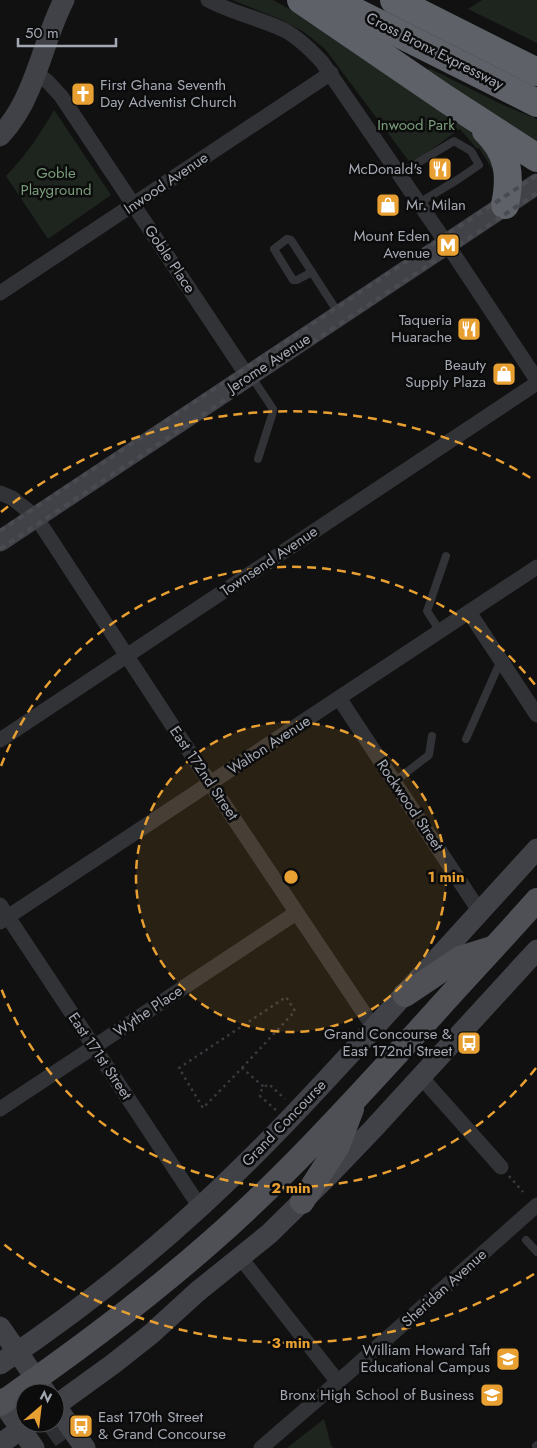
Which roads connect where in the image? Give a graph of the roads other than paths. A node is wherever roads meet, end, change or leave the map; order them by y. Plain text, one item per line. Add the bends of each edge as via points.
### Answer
1 (64, 0) edge
2 (208, 0) edge
3 (301, 0) edge
4 (332, 0) edge
5 (394, 0) edge
6 (537, 72) edge
7 (36, 73) junction
8 (331, 73) junction
9 (446, 99) junction
10 (537, 103) edge
11 (0, 136) edge
12 (537, 158) edge
13 (400, 174) junction
14 (537, 184) edge
15 (419, 203) junction
16 (133, 204) junction
17 (505, 205) junction
18 (447, 244) junction
19 (312, 272) junction
20 (0, 293) edge
21 (340, 316) junction
22 (249, 376) junction
23 (537, 382) edge
24 (258, 459) dead end
25 (0, 494) edge
26 (36, 517) junction
27 (0, 541) edge
28 (446, 556) dead end
29 (537, 567) edge
30 (469, 612) junction
31 (440, 631) junction
32 (126, 656) junction
33 (501, 660) junction
34 (339, 698) junction
35 (537, 715) edge
36 (432, 736) dead end
37 (466, 739) dead end
38 (0, 740) edge
39 (394, 782) junction
40 (210, 783) junction
41 (537, 849) edge
42 (537, 900) edge
43 (480, 912) junction
44 (296, 913) junction
45 (3, 915) edge
46 (493, 947) junction
47 (537, 950) edge
48 (405, 995) junction
49 (374, 1028) junction
50 (94, 1047) junction
51 (421, 1077) junction
52 (356, 1099) junction
53 (0, 1109) edge
54 (505, 1172) road end
55 (302, 1202) junction
56 (537, 1206) edge
57 (200, 1207) junction
58 (526, 1240) dead end
59 (537, 1252) edge
60 (240, 1257) junction
61 (0, 1328) edge
62 (17, 1352) junction
63 (0, 1364) edge
64 (338, 1382) junction
65 (39, 1383) edge
66 (44, 1383) edge
67 (15, 1396) edge
68 (65, 1399) edge
69 (1, 1402) edge
70 (15, 1415) edge
71 (65, 1420) edge
72 (16, 1433) edge
73 (29, 1433) edge
74 (0, 1444) edge
75 (34, 1448) edge
76 (85, 1448) edge
77 (260, 1448) edge

1 - 7 street
2 - 8 street via 285,31 308,47
3 - 9 highway
4 - 10 highway, Cross Bronx Expressway
5 - 6 highway, Cross Bronx Expressway
7 - 11 street via 20,109
7 - 16 street, Goble Place via 61,96
8 - 13 street
8 - 16 street, Inwood Avenue
9 - 12 highway
9 - 17 highway via 494,138 501,150 508,178
13 - 15 street
13 - 15 lane via 454,141 471,151 479,165
14 - 17 street, Jerome Avenue
15 - 18 street
16 - 20 street, Inwood Avenue
16 - 22 street, Goble Place
17 - 18 street, Jerome Avenue
18 - 21 street, Jerome Avenue
18 - 23 street
19 - 19 lane via 291,240 275,246 293,280
19 - 21 lane
21 - 22 street, Jerome Avenue
22 - 24 lane via 273,409
22 - 26 street, Jerome Avenue
23 - 32 street, Townsend Avenue
25 - 26 street, East 172nd Street via 12,498
26 - 27 street, Jerome Avenue
26 - 32 street, East 172nd Street
28 - 31 lane via 427,611
29 - 30 street, Walton Avenue
30 - 31 street, Walton Avenue
30 - 33 street
31 - 34 street, Walton Avenue
32 - 38 street, Townsend Avenue
32 - 40 street, East 172nd Street
33 - 35 street
33 - 37 lane
34 - 39 street, Rockwood Street
34 - 40 street, Walton Avenue
36 - 39 lane via 430,755
39 - 43 street, Rockwood Street
40 - 44 street, East 172nd Street
40 - 45 street, Walton Avenue
41 - 43 street, Grand Concourse
42 - 46 main road
43 - 48 street, Grand Concourse
44 - 49 street, East 172nd Street
44 - 50 street, Wythe Place
45 - 50 street, East 171st Street
46 - 48 main road via 460,958
46 - 52 main road
47 - 51 street
48 - 49 street, Grand Concourse
49 - 57 street, Grand Concourse via 281,1129
50 - 53 street, Wythe Place
50 - 57 street, East 171st Street
51 - 54 street
51 - 55 street
52 - 55 main road via 338,1146
52 - 66 main road via 282,1176 211,1242
55 - 60 street
56 - 64 street, Sheridan Avenue
57 - 62 street, Grand Concourse via 112,1282
58 - 59 lane
60 - 64 street
60 - 68 street via 146,1339
61 - 62 street
62 - 63 street, Grand Concourse
62 - 65 street
64 - 77 street, Sheridan Avenue
67 - 69 main road
69 - 70 street
71 - 76 street
72 - 74 street
73 - 75 street

